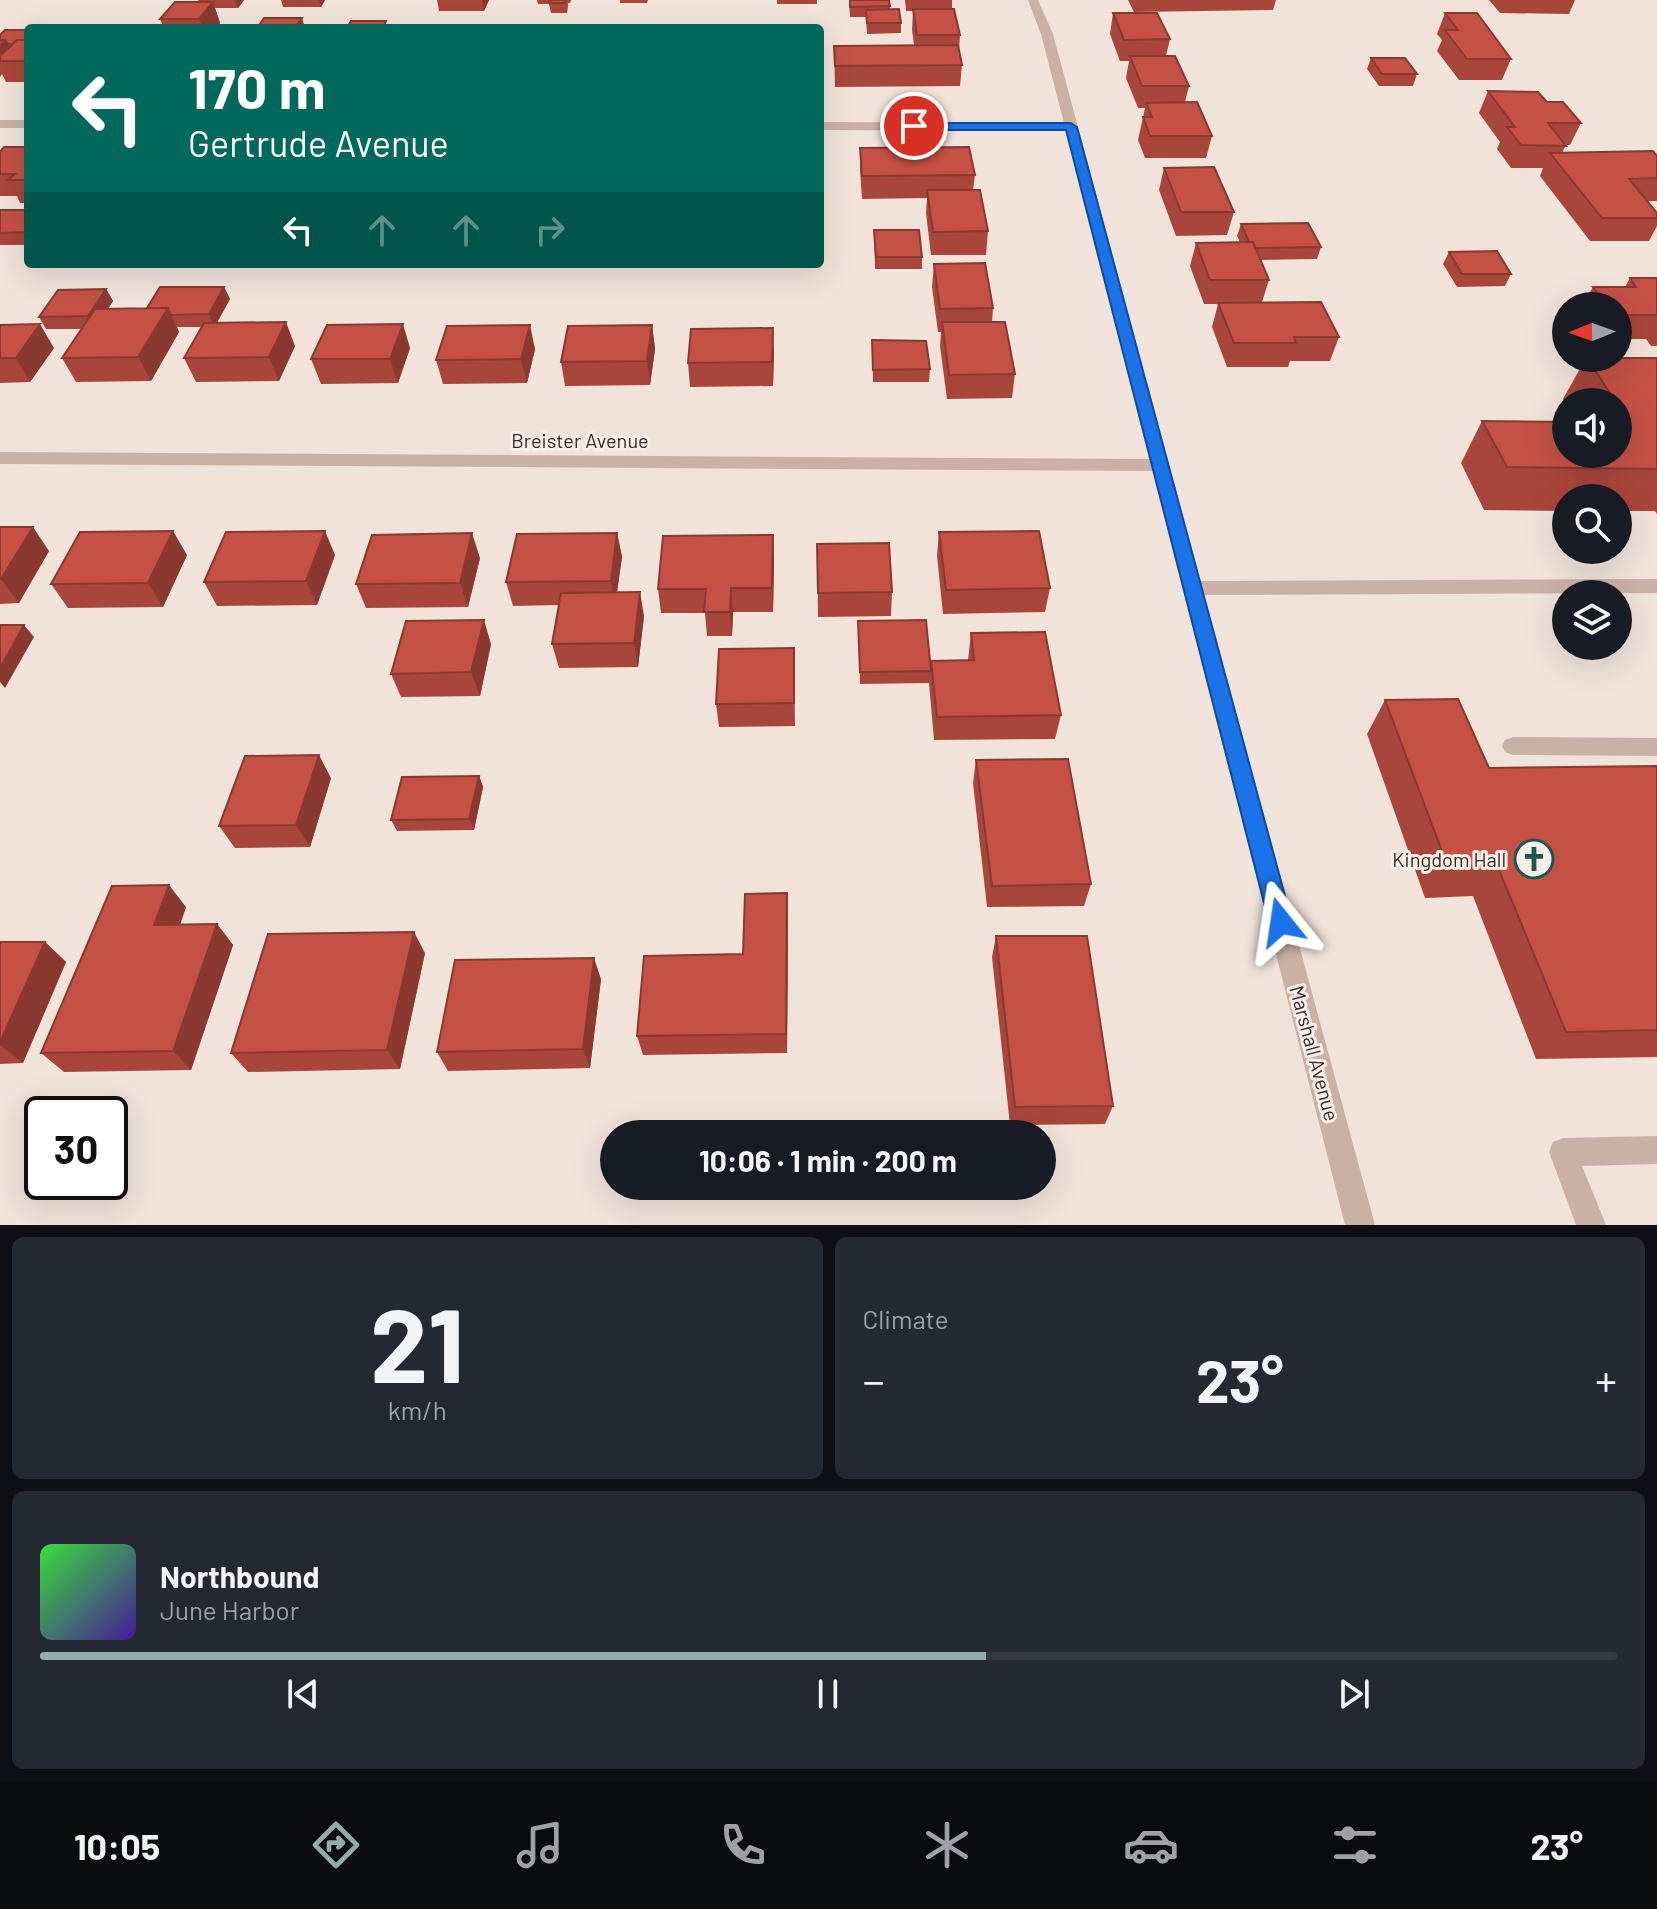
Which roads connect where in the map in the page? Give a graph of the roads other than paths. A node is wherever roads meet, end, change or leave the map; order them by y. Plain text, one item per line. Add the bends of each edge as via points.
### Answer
1 (1033, 0) edge
2 (0, 124) edge
3 (24, 124) edge
4 (824, 126) edge
5 (1071, 127) junction
6 (0, 458) edge
7 (1160, 465) junction
8 (1657, 586) edge
9 (1193, 588) junction
10 (1513, 746) dead end
11 (1657, 747) edge
12 (1657, 1150) edge
13 (1360, 1225) edge
14 (1591, 1225) edge

1 - 5 street, Marshall Avenue
2 - 3 street
4 - 5 street
5 - 7 street, Marshall Avenue
6 - 7 street, Breister Avenue
7 - 9 street, Marshall Avenue
8 - 9 street
9 - 13 street, Marshall Avenue
10 - 11 street
12 - 14 street via 1563,1152

